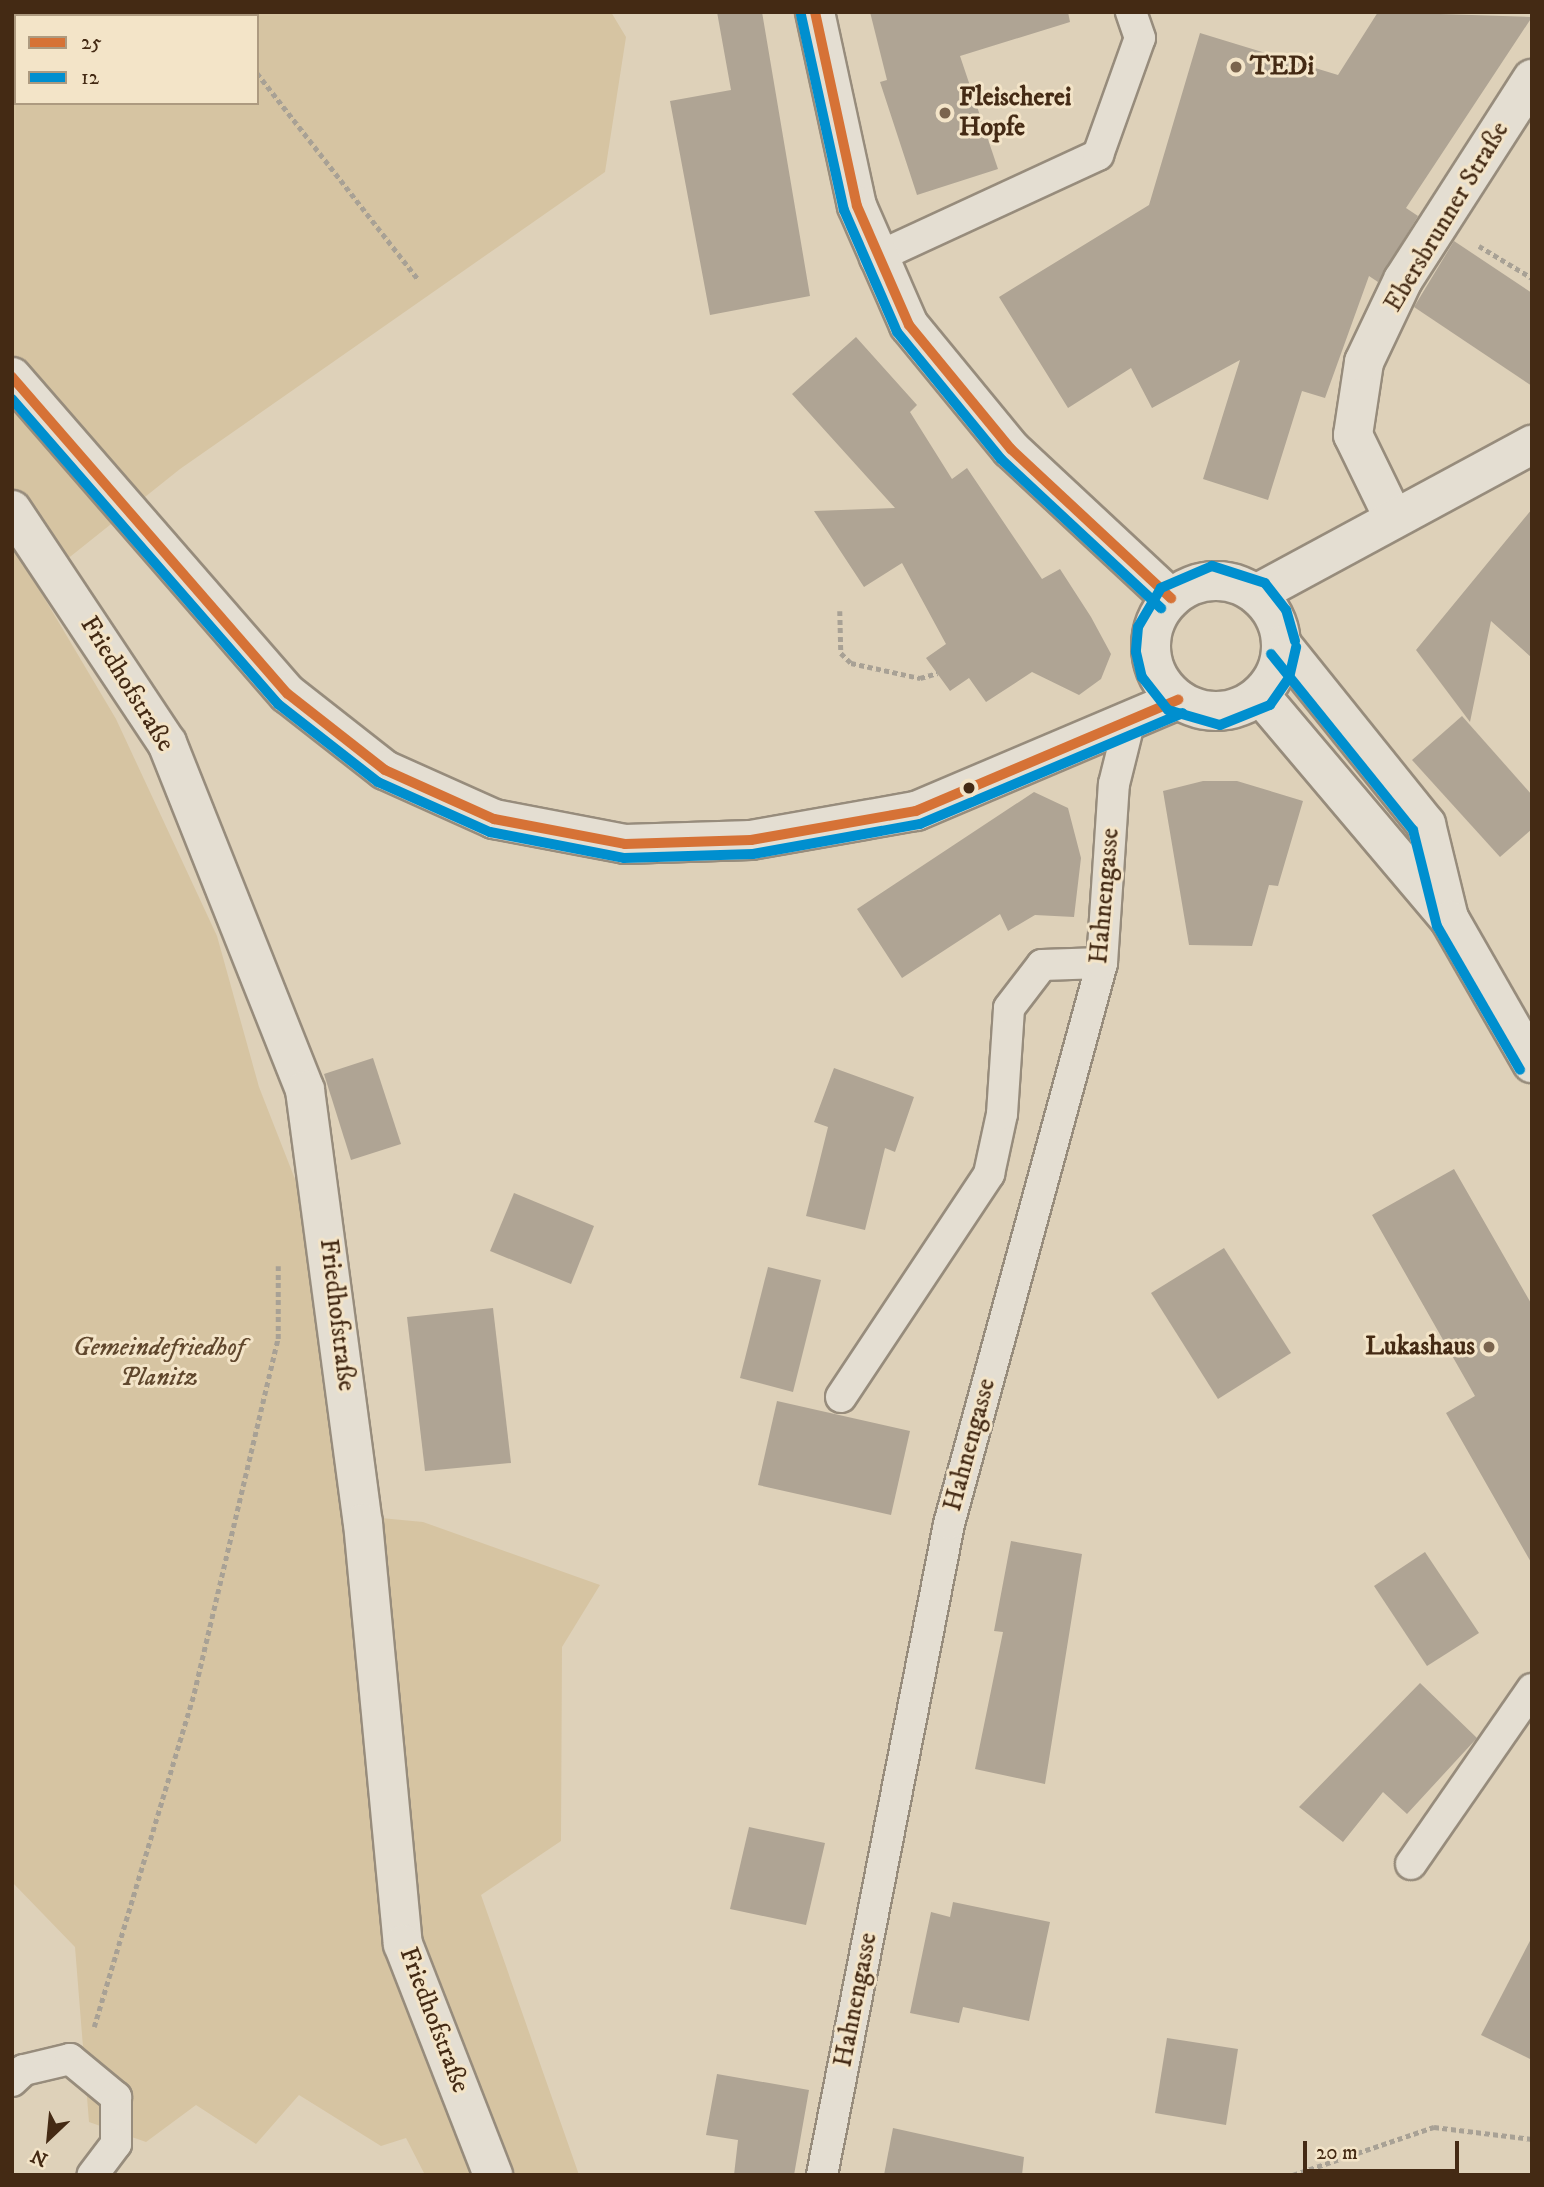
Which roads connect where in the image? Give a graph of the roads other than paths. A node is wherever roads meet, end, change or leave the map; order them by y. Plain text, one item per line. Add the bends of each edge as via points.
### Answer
1 (814, 12) edge
2 (1131, 12) edge
3 (1532, 79) edge
4 (875, 258) junction
5 (12, 377) edge
6 (1532, 445) edge
7 (12, 510) edge
8 (1392, 515) junction
9 (1256, 594) junction
10 (1171, 598) junction
11 (1282, 645) junction
12 (1260, 695) junction
13 (1178, 700) junction
14 (1130, 720) junction
15 (1450, 920) junction
16 (1102, 963) junction
17 (1532, 1063) edge
18 (841, 1397) dead end
19 (1532, 1689) edge
20 (1411, 1864) dead end
21 (12, 2081) edge
22 (93, 2175) edge
23 (493, 2175) edge
24 (822, 2175) edge

1 - 4 street via 857,206
2 - 4 lane via 1140,38 1098,155
3 - 8 street, Ebersbrunner Straße via 1438,224 1364,362 1353,435
4 - 10 street via 909,325 1011,449
5 - 14 street via 288,694 385,770 494,819 625,844 751,840 916,811
6 - 8 street
7 - 23 street, Friedhofstraße via 167,743 305,1090 363,1523 403,1944
8 - 9 street
9 - 10 street via 1213,580
9 - 11 street via 1274,616
10 - 13 street via 1159,613 1150,651 1164,687
11 - 12 street via 1276,672
11 - 15 street via 1426,824
12 - 13 street via 1220,711
12 - 15 street
13 - 14 street
14 - 16 lane, Hahnengasse via 1114,784
15 - 17 street
16 - 18 lane via 1042,965 1009,1008 1002,1114 989,1174
16 - 24 lane, Hahnengasse via 949,1524
19 - 20 lane
21 - 22 lane via 24,2070 70,2059 116,2097 117,2144

